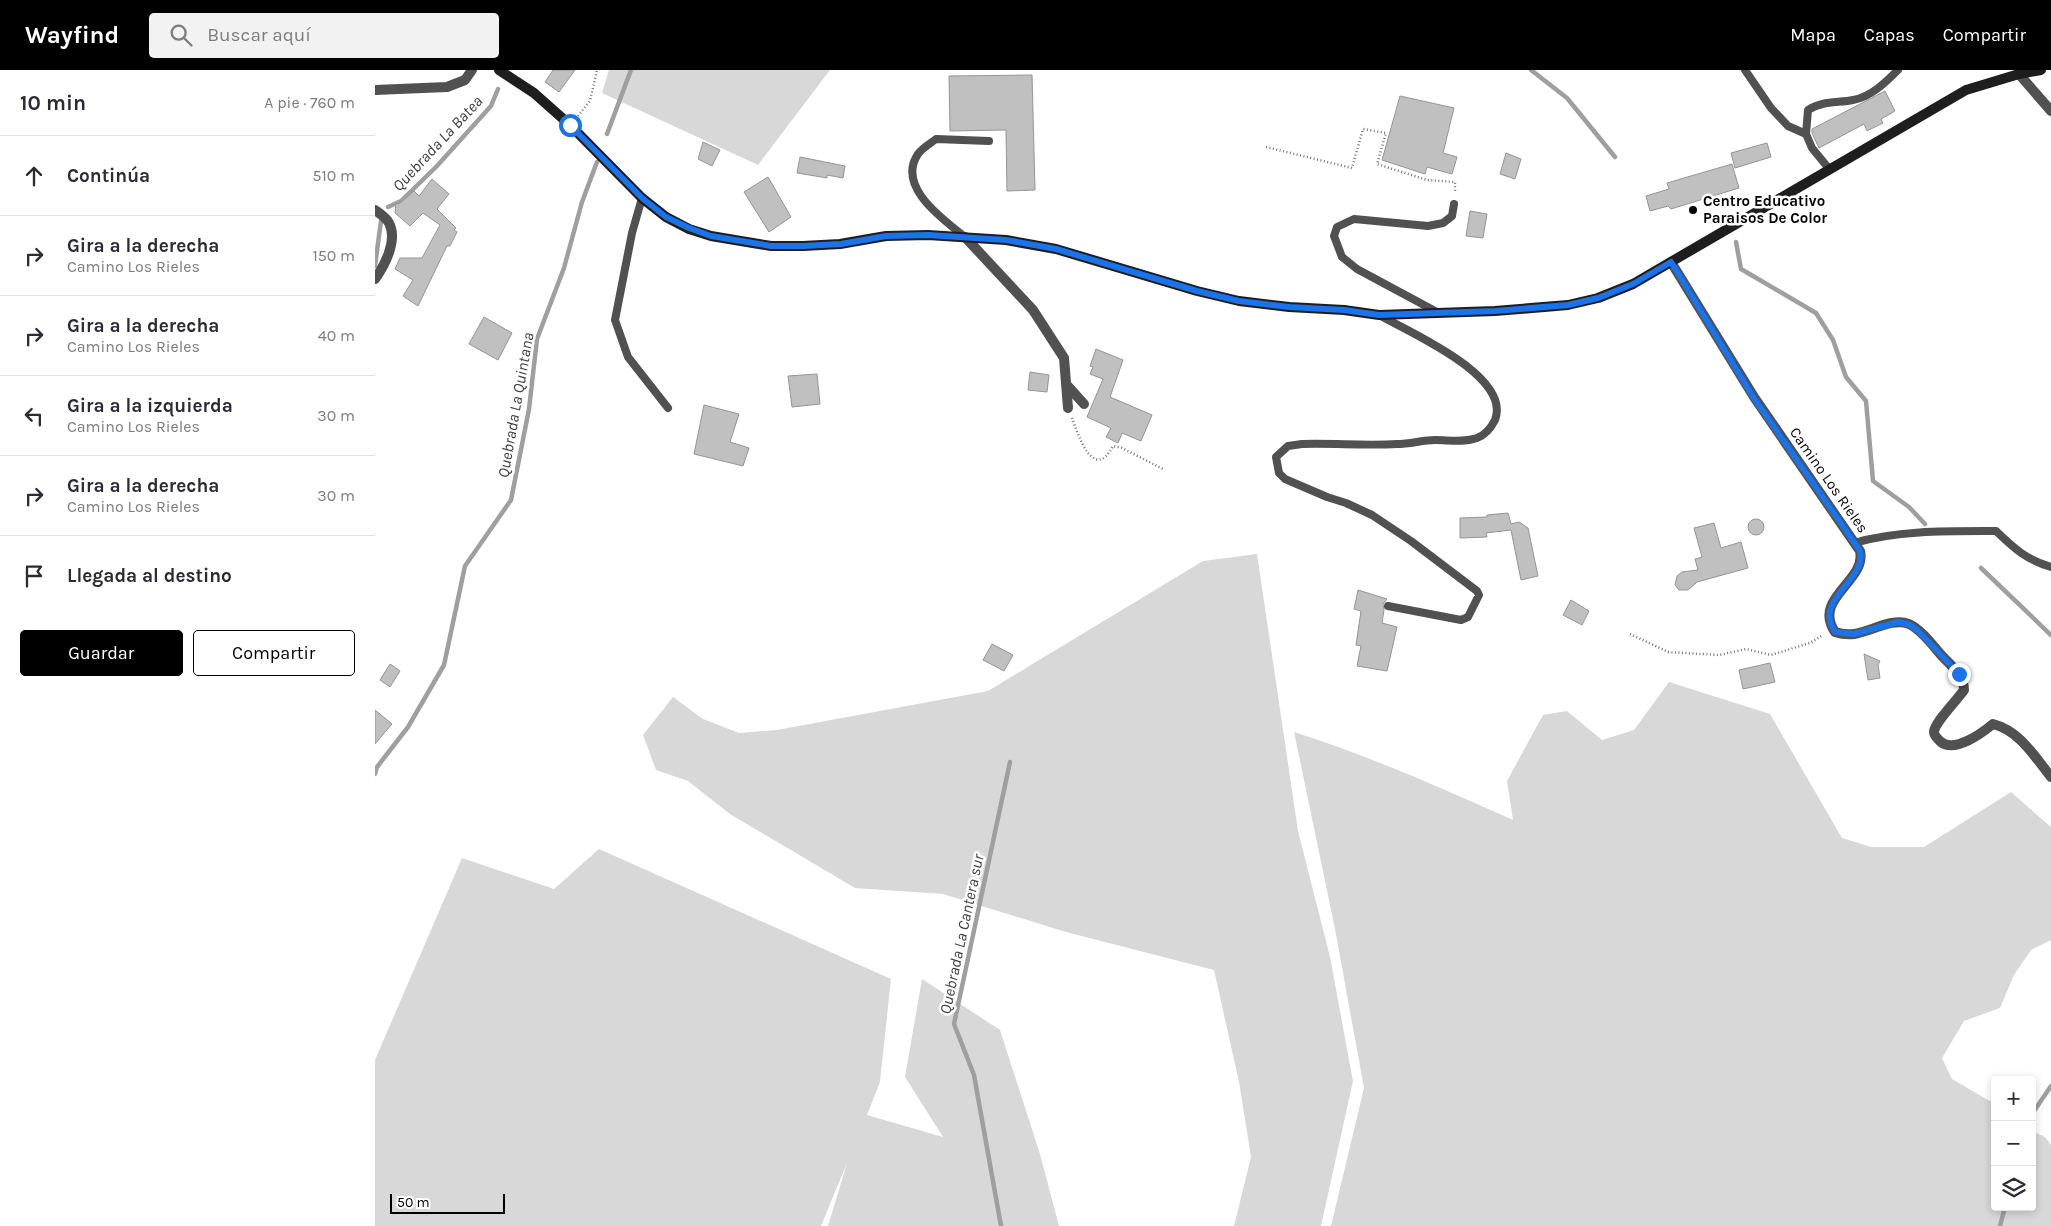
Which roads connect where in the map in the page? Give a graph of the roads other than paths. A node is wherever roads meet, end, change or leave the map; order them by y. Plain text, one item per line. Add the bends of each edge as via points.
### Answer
1 (472, 70) edge
2 (499, 70) edge
3 (1745, 70) edge
4 (1898, 70) edge
5 (2041, 70) edge
6 (2019, 74) junction
7 (375, 90) edge
8 (2051, 111) edge
9 (1806, 134) junction
10 (989, 141) dead end
11 (1830, 170) junction
12 (642, 198) junction
13 (1454, 204) road end
14 (375, 210) edge
15 (965, 237) junction
16 (1671, 262) junction
17 (375, 279) edge
18 (1439, 313) junction
19 (1379, 315) junction
20 (1066, 384) junction
21 (1084, 404) dead end
22 (668, 408) dead end
23 (1068, 408) road end
24 (1854, 543) junction
25 (2051, 567) edge
26 (1388, 606) dead end
27 (2051, 777) edge

1 - 7 street via 465,80 447,88
2 - 12 main road via 534,93 570,125
3 - 9 lane via 1771,108 1788,126
4 - 9 lane via 1879,88 1855,100 1831,102 1808,110
5 - 6 main road
6 - 8 street
6 - 11 main road via 1966,90
9 - 11 lane via 1812,148
10 - 15 lane via 936,139 919,153 913,168 915,187 928,207
11 - 16 main road
12 - 15 main road via 666,217 689,228 711,236 771,246 841,244 886,236
12 - 22 lane via 615,320 628,357
13 - 18 lane via 1452,216 1443,224 1428,226 1354,219 1337,227 1334,236 1342,257 1357,269
14 - 17 street via 389,222 393,239
15 - 19 main road via 1056,249 1239,301
15 - 20 street via 1033,310 1064,358
16 - 18 main road via 1633,284 1598,298 1568,305
16 - 24 street, Camino Los Rieles via 1753,397
18 - 19 main road
19 - 26 lane via 1475,372 1495,396 1497,408 1491,428 1478,438 1397,444 1302,444 1288,446 1277,457 1279,473 1285,479 1372,515 1419,546 1479,595 1465,620
20 - 21 street
20 - 23 street
24 - 25 lane via 1876,536 1996,531 2032,561
24 - 27 street, Camino Los Rieles via 1862,560 1829,610 1829,623 1835,632 1854,634 1898,622 1917,630 1964,683 1964,690 1936,725 1937,739 1943,744 1957,745 1993,724 2006,727

